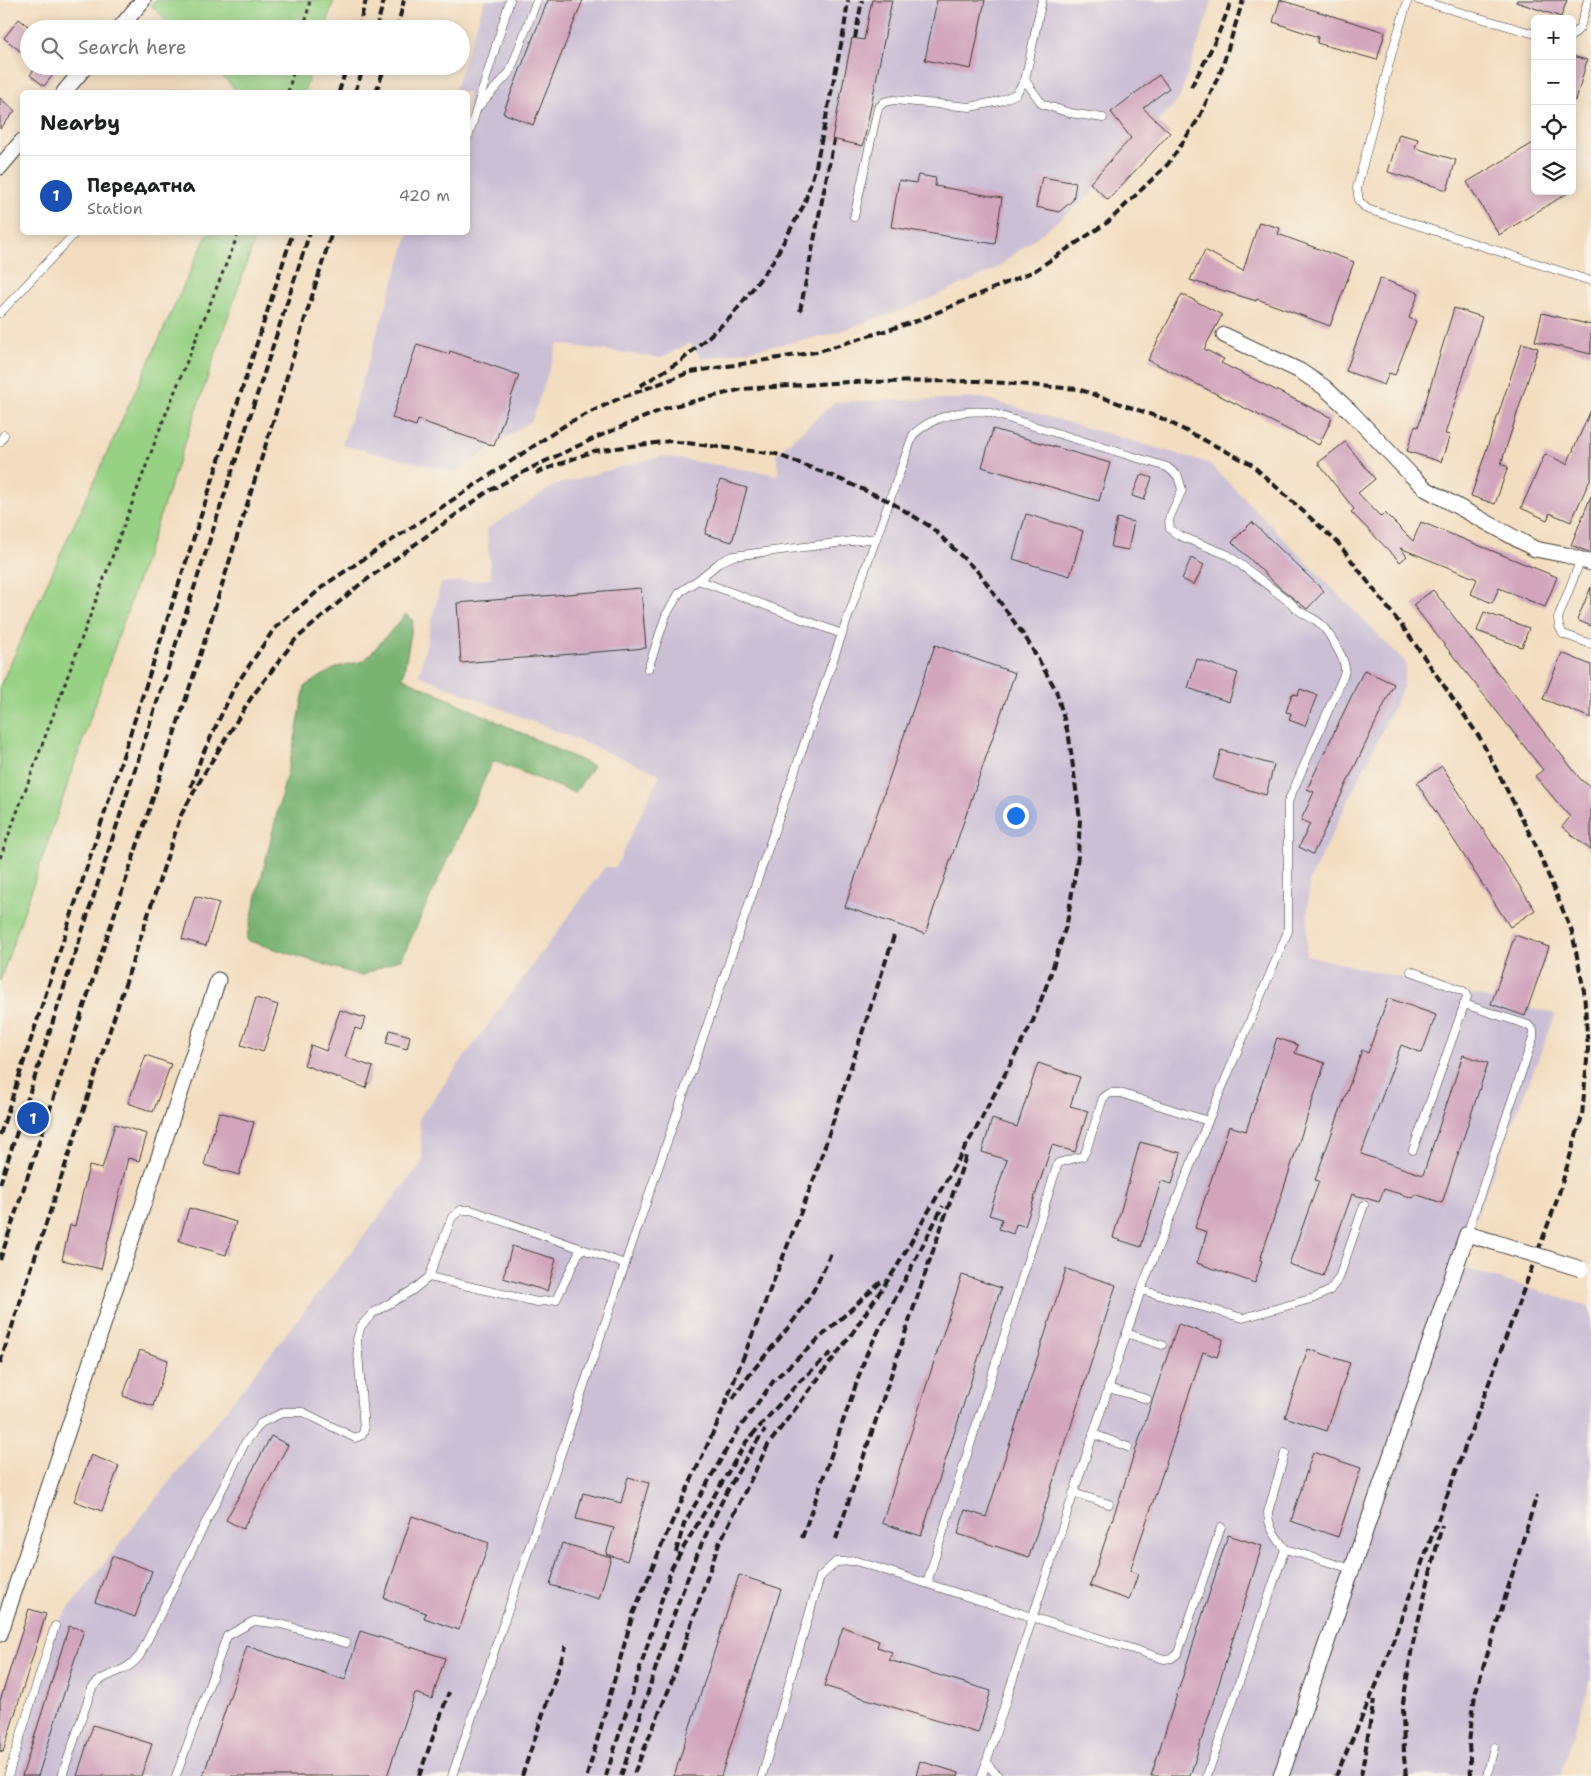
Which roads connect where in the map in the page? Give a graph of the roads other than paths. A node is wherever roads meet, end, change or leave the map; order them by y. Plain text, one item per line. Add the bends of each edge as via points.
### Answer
1 (143, 0) edge
2 (510, 0) edge
3 (537, 0) edge
4 (1042, 0) edge
5 (1408, 0) edge
6 (1418, 0) edge
7 (1588, 0) edge
8 (126, 20) edge
9 (1576, 32) edge
10 (1531, 33) edge
11 (78, 75) edge
12 (1026, 80) junction
13 (66, 90) edge
14 (476, 110) junction
15 (1103, 118) dead end
16 (470, 130) edge
17 (20, 143) edge
18 (0, 167) edge
19 (854, 217) dead end
20 (73, 235) edge
21 (1591, 281) edge
22 (0, 313) edge
23 (1224, 335) dead end
24 (876, 538) junction
25 (1586, 561) edge
26 (698, 580) junction
27 (842, 634) junction
28 (1591, 644) edge
29 (648, 669) dead end
30 (1411, 971) dead end
31 (218, 980) dead end
32 (1464, 1004) junction
33 (1208, 1122) junction
34 (1413, 1150) dead end
35 (1364, 1205) dead end
36 (1467, 1234) junction
37 (580, 1250) junction
38 (625, 1264) junction
39 (1586, 1271) edge
40 (429, 1277) junction
41 (1141, 1290) junction
42 (1126, 1333) junction
43 (1162, 1345) dead end
44 (1108, 1388) junction
45 (1146, 1399) dead end
46 (1093, 1434) junction
47 (1128, 1447) dead end
48 (1285, 1453) dead end
49 (1073, 1493) junction
50 (1109, 1504) dead end
51 (1221, 1527) dead end
52 (1284, 1549) junction
53 (1352, 1569) junction
54 (926, 1583) junction
55 (1032, 1616) junction
56 (55, 1626) dead end
57 (0, 1634) edge
58 (346, 1642) dead end
59 (1494, 1747) dead end
60 (986, 1763) junction
61 (8, 1776) edge
62 (62, 1776) edge
63 (176, 1776) edge
64 (452, 1776) edge
65 (762, 1776) edge
66 (982, 1776) edge
67 (998, 1776) edge
68 (1207, 1776) edge
69 (1281, 1776) edge
70 (1487, 1776) edge

1 - 8 street
2 - 14 lane
3 - 14 lane via 510,72
4 - 12 lane
5 - 21 lane via 1356,188 1359,201 1368,209
6 - 10 lane
7 - 9 lane
11 - 13 street
12 - 15 lane via 1042,104 1070,113
12 - 19 lane via 1016,94 970,107 894,100 884,102 878,108
14 - 16 lane
17 - 18 street
20 - 22 lane
23 - 25 street via 1324,386 1426,489 1535,548
24 - 26 lane via 733,556
24 - 27 lane
24 - 33 lane via 913,435 936,418 966,412 988,412 1167,467 1178,476 1182,490 1169,519 1170,529 1228,555 1295,609 1319,622 1329,635 1345,668 1288,802 1288,931
25 - 28 lane via 1558,618 1563,634
26 - 27 lane
26 - 29 lane via 680,592 666,615
27 - 38 lane
30 - 32 lane via 1463,991 1467,997
31 - 57 street
32 - 34 lane
32 - 36 lane via 1528,1025 1533,1030
33 - 41 lane
33 - 54 lane via 1120,1093 1110,1093 1103,1098 1083,1156 1058,1163
35 - 41 lane via 1339,1278 1329,1291 1314,1298 1243,1318
36 - 39 street, bridge
36 - 53 street
37 - 38 lane
37 - 40 lane via 556,1300 537,1302
37 - 40 lane via 471,1210 461,1210 452,1217
38 - 64 lane
40 - 62 lane via 372,1313 361,1326 357,1339 362,1435 355,1438 303,1412 284,1412 261,1423 245,1443 140,1655 130,1666 96,1682 92,1688
41 - 42 lane
42 - 43 lane
42 - 44 lane
44 - 45 lane
44 - 46 lane
46 - 47 lane
46 - 49 lane
48 - 52 lane via 1268,1512 1270,1529
49 - 50 lane
49 - 55 lane
51 - 55 lane via 1178,1653 1172,1658 1164,1659
52 - 53 lane
52 - 68 lane
53 - 69 street
54 - 55 lane
54 - 65 lane via 856,1561 836,1562 820,1577
55 - 60 lane
56 - 61 lane
58 - 63 lane via 281,1624 254,1621 227,1636
59 - 70 lane
60 - 66 lane
60 - 67 lane

